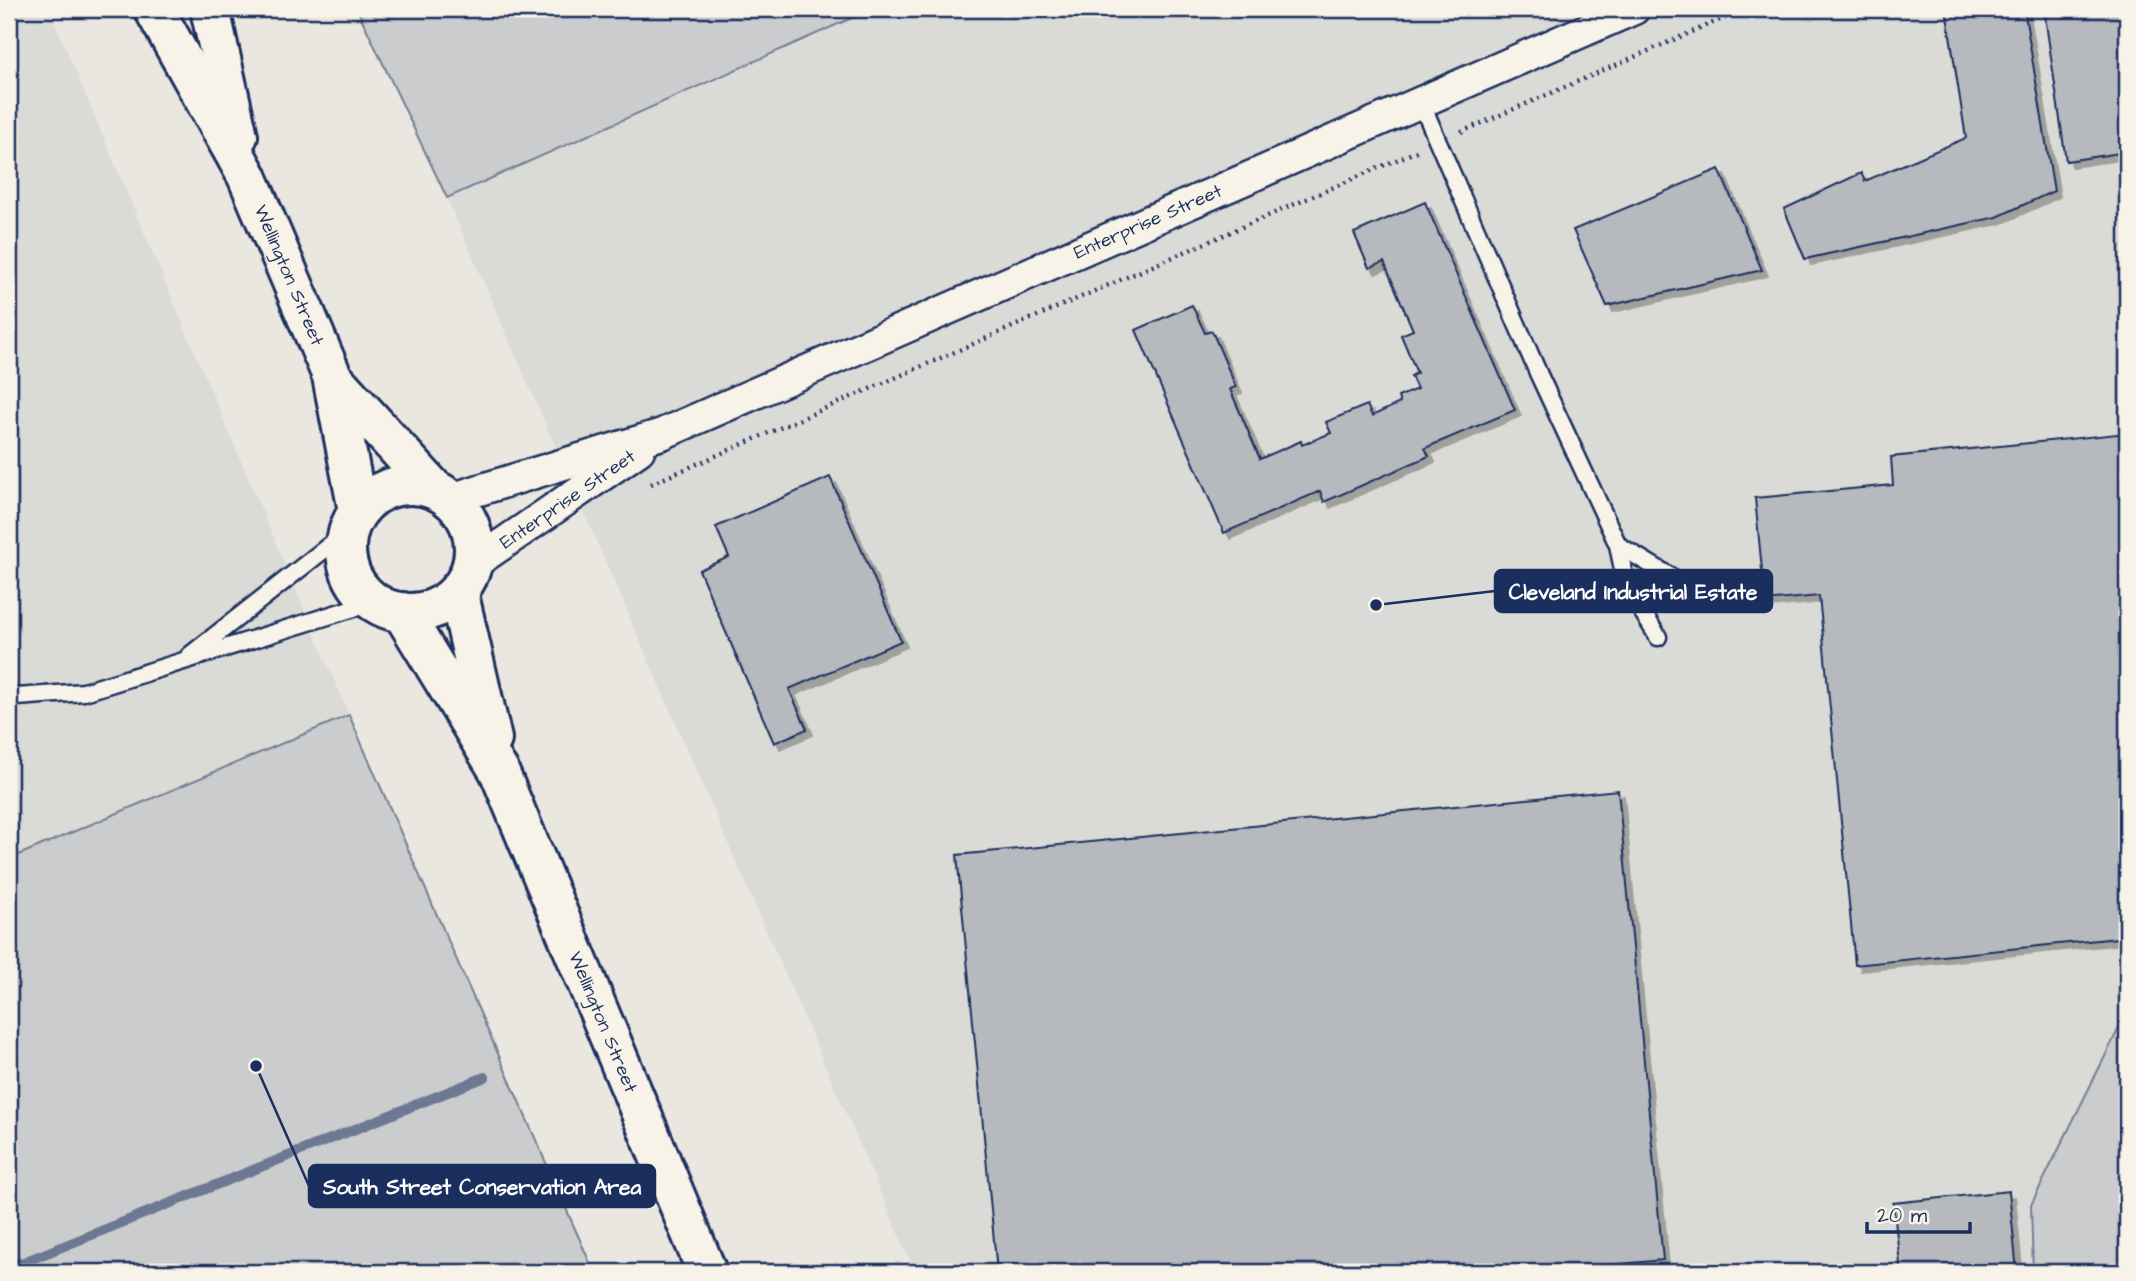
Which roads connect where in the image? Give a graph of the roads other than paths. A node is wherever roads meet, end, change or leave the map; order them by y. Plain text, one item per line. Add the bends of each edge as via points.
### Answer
1 (154, 9) edge
2 (210, 9) edge
3 (1634, 9) edge
4 (1420, 100) junction
5 (247, 176) junction
6 (332, 376) junction
7 (662, 434) junction
8 (442, 494) junction
9 (354, 520) junction
10 (1619, 545) junction
11 (465, 578) junction
12 (1685, 585) dead end
13 (387, 607) junction
14 (1658, 637) dead end
15 (182, 662) junction
16 (9, 693) edge
17 (499, 771) junction
18 (707, 1272) edge

1 - 5 main road, Wellington Street
2 - 5 main road, Wellington Street
3 - 4 street, Enterprise Street
4 - 7 street, Enterprise Street
4 - 10 lane via 1539,375
5 - 6 main road, Wellington Street
6 - 8 main road, Wellington Street
6 - 9 main road, Wellington Street
7 - 8 street, Enterprise Street
7 - 11 street, Enterprise Street
8 - 9 main road via 413,485 393,487 373,496
8 - 11 main road via 463,513 471,529 474,547
9 - 13 main road via 346,550 349,569 358,587
9 - 15 lane
10 - 12 lane
10 - 14 lane via 1626,585
11 - 13 main road via 442,604 423,611
11 - 17 main road, Wellington Street
13 - 15 lane
13 - 17 main road, Wellington Street
15 - 16 lane via 84,692 17,697
17 - 18 main road, Wellington Street

